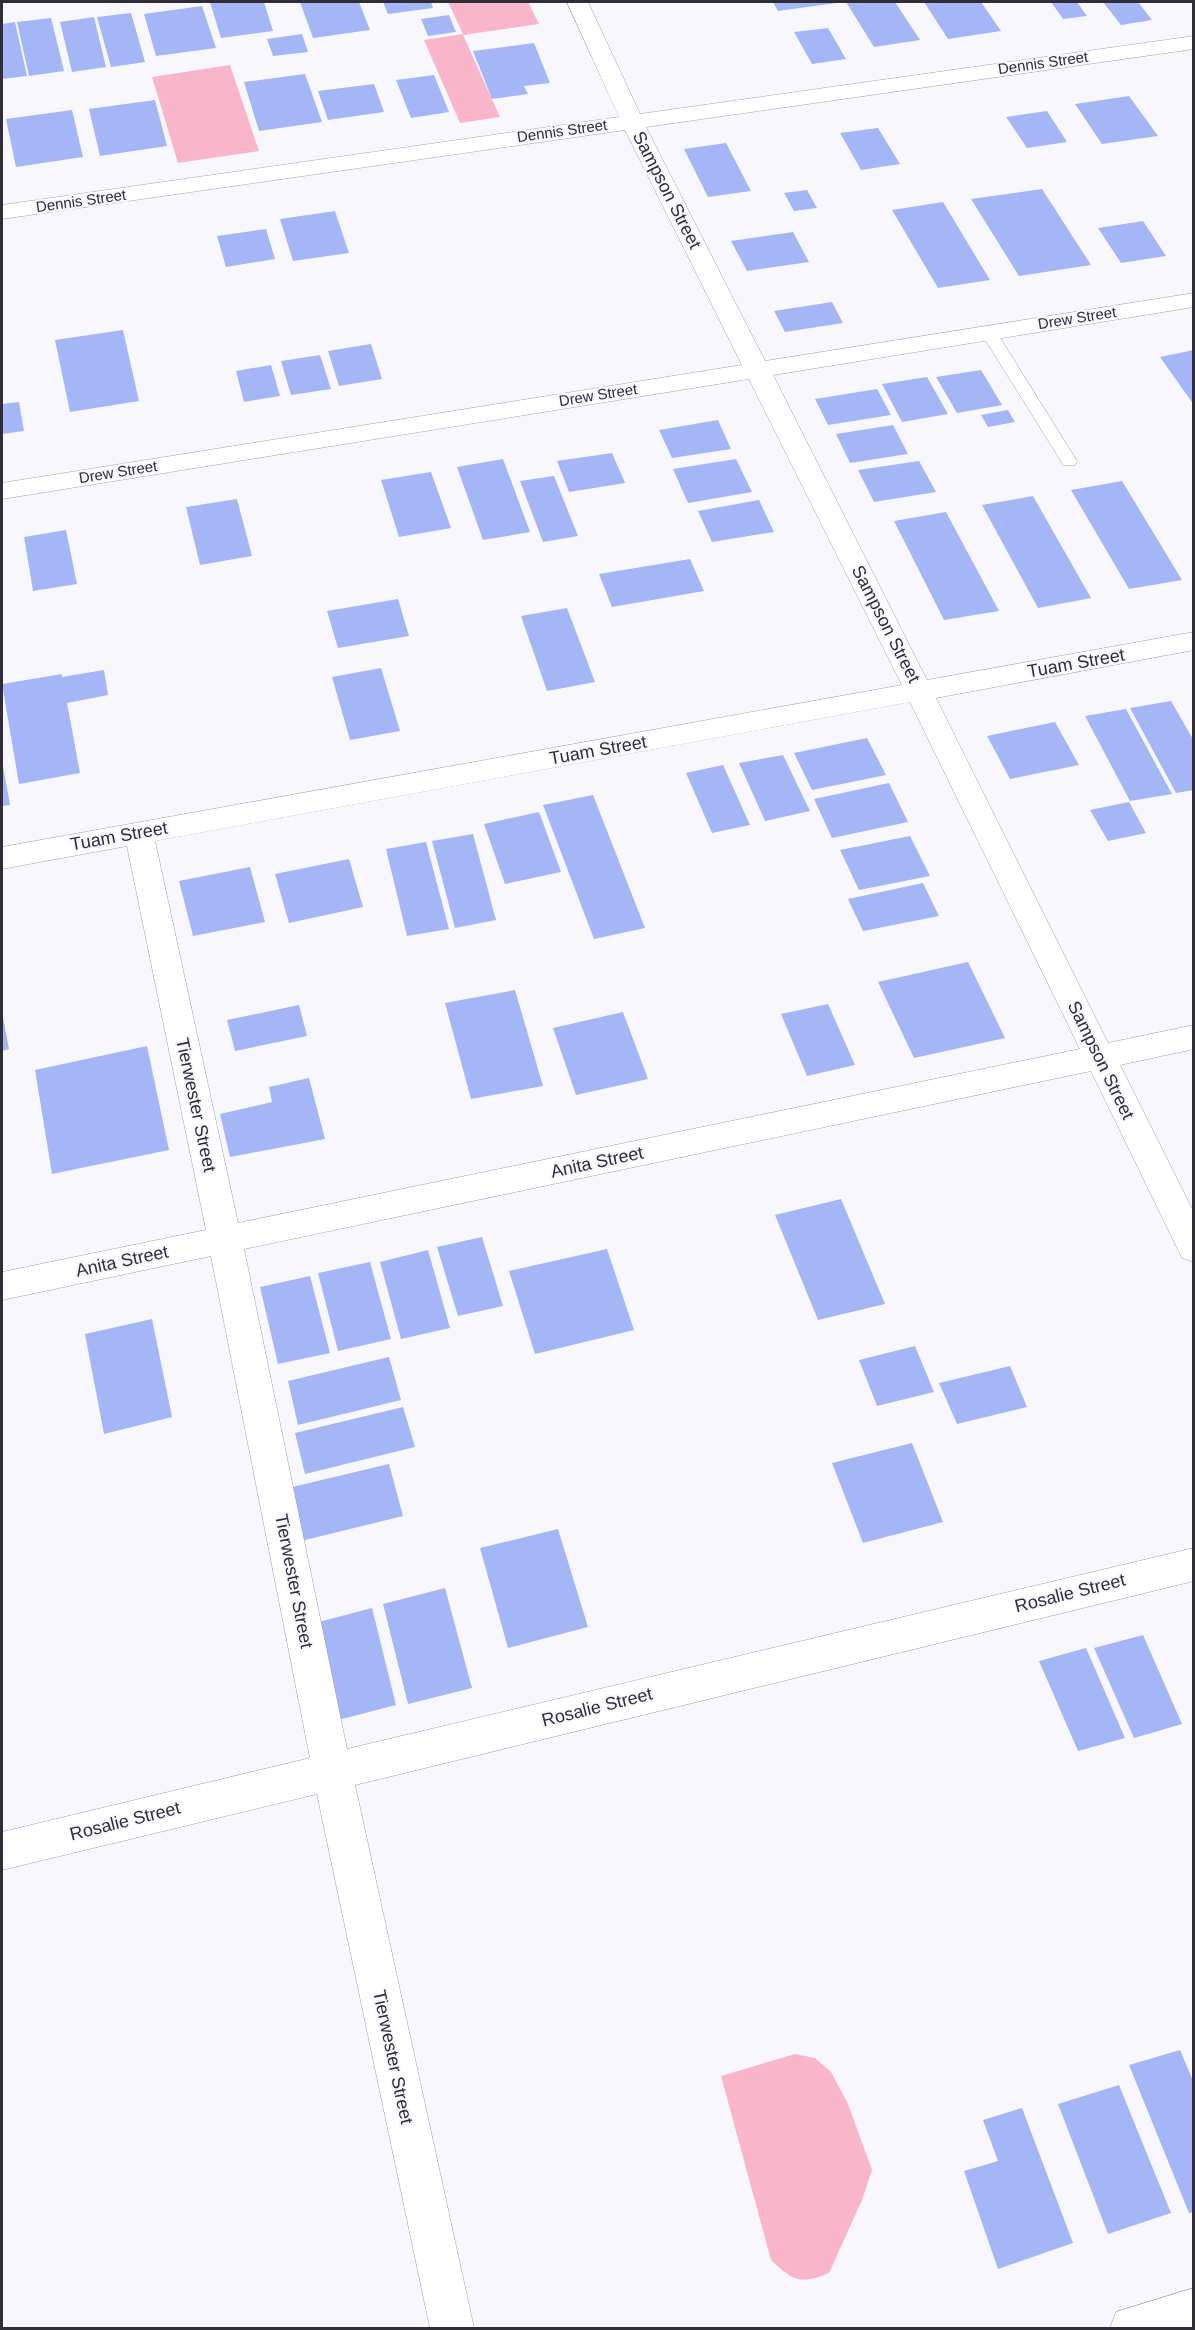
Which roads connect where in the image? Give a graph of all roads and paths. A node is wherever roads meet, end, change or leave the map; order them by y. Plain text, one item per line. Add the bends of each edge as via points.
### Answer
1 (577, 2) edge
2 (1194, 42) edge
3 (632, 121) junction
4 (2, 212) edge
5 (1194, 300) edge
6 (989, 333) junction
7 (758, 370) junction
8 (1069, 461) dead end
9 (2, 491) edge
10 (1194, 641) edge
11 (919, 691) junction
12 (139, 833) junction
13 (2, 858) edge
14 (1194, 1037) edge
15 (1099, 1057) junction
16 (225, 1240) junction
17 (1194, 1248) edge
18 (2, 1286) edge
19 (1194, 1564) edge
20 (332, 1771) junction
21 (2, 1851) edge
22 (1194, 2310) edge
23 (452, 2328) edge
24 (1132, 2328) edge

1 - 3 street, Sampson Street
2 - 3 street, Dennis Street
3 - 4 street, Dennis Street
3 - 7 street, Sampson Street
5 - 6 street, Drew Street
6 - 7 street, Drew Street
6 - 8 lane
7 - 9 street, Drew Street
7 - 11 street, Sampson Street
10 - 11 street, Tuam Street
11 - 12 street, Tuam Street
11 - 15 street, Sampson Street
12 - 13 street, Tuam Street
12 - 16 street, Tierwester Street
14 - 15 street, Anita Street
15 - 16 street, Anita Street
15 - 17 street, Sampson Street
16 - 18 street, Anita Street
16 - 20 street, Tierwester Street
19 - 20 street, Rosalie Street
20 - 21 street, Rosalie Street
20 - 23 street, Tierwester Street
22 - 24 street

